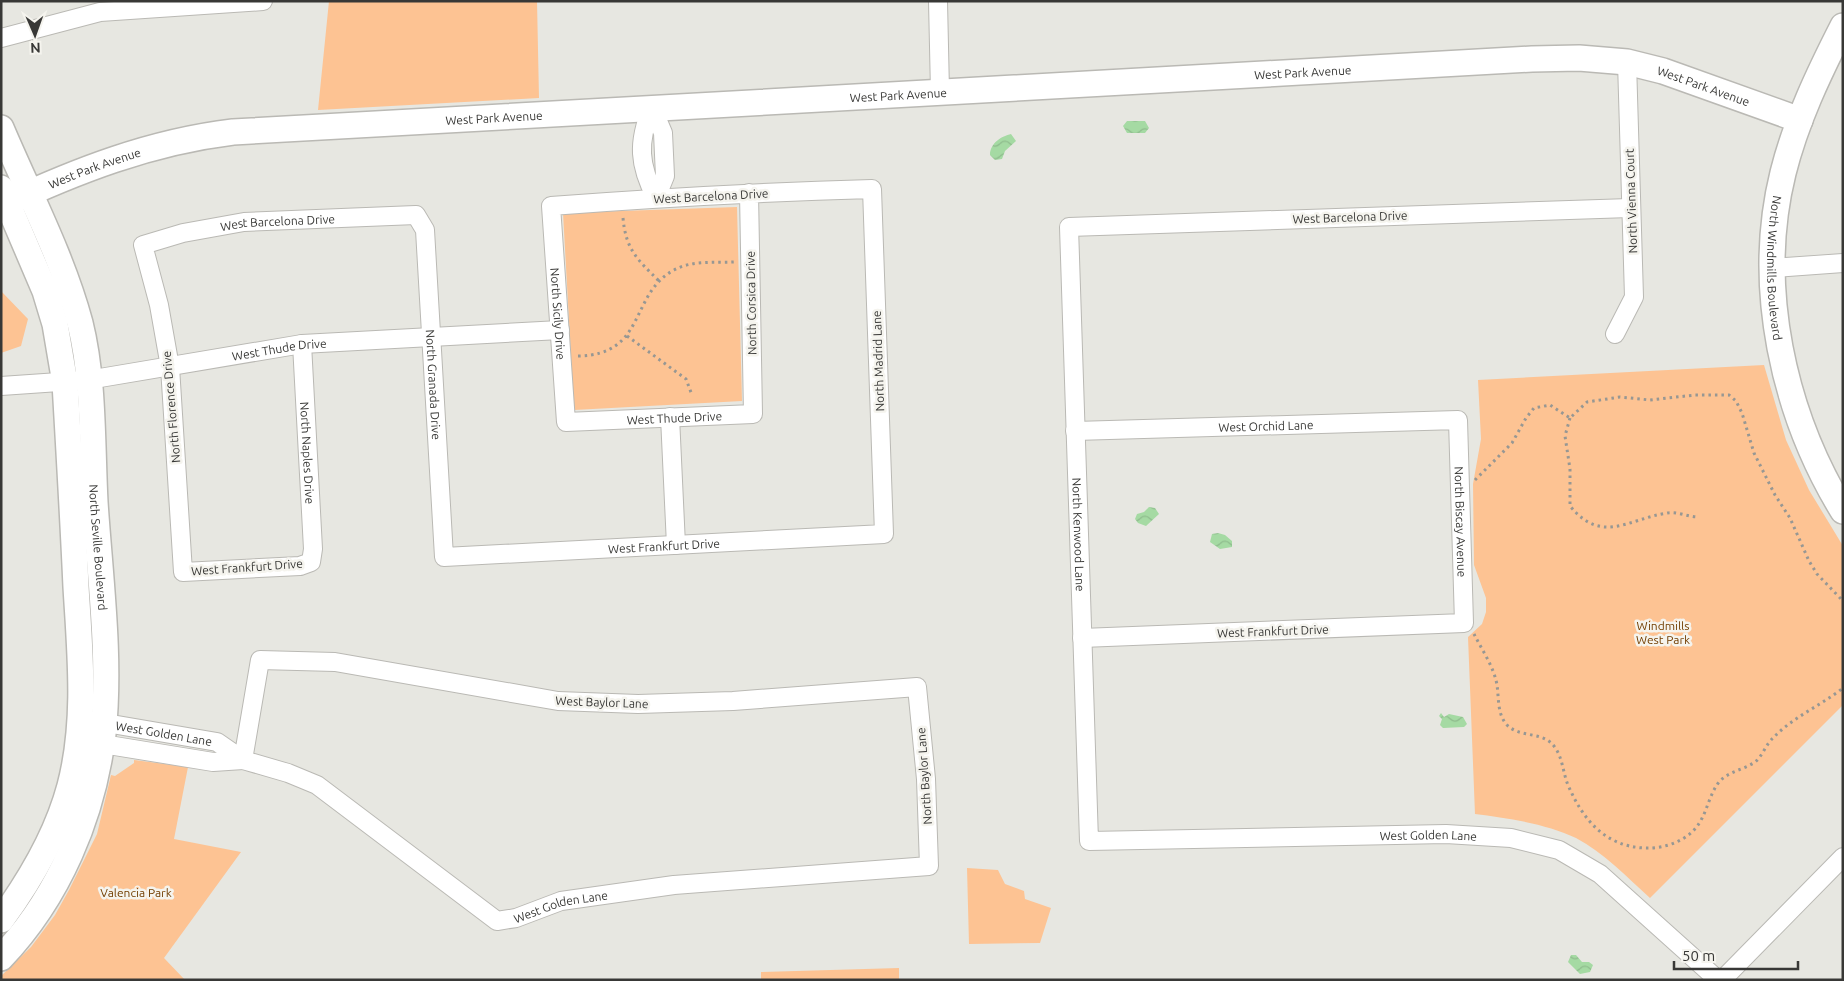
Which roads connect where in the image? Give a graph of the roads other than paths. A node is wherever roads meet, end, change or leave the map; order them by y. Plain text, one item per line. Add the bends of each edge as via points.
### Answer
1 (264, 1) edge
2 (938, 1) edge
3 (1843, 26) edge
4 (1, 38) edge
5 (1627, 62) junction
6 (940, 92) junction
7 (652, 108) junction
8 (1800, 120) junction
9 (1, 128) edge
10 (872, 189) joint
11 (749, 193) junction
12 (10, 197) edge
13 (656, 198) junction
14 (551, 206) joint
15 (1630, 208) junction
16 (416, 214) joint
17 (1069, 227) joint
18 (143, 245) joint
19 (1843, 263) edge
20 (1773, 268) junction
21 (560, 330) junction
22 (1615, 334) dead end
23 (431, 337) junction
24 (302, 344) junction
25 (170, 367) junction
26 (76, 381) junction
27 (1, 386) edge
28 (752, 414) joint
29 (670, 417) junction
30 (1458, 420) joint
31 (566, 422) joint
32 (1075, 430) junction
33 (1843, 511) edge
34 (884, 534) joint
35 (676, 545) junction
36 (444, 557) joint
37 (311, 562) joint
38 (183, 572) joint
39 (1464, 624) joint
40 (1082, 638) junction
41 (917, 687) joint
42 (91, 731) junction
43 (243, 760) junction
44 (1089, 841) joint
45 (1843, 857) edge
46 (929, 866) joint
47 (1, 920) edge
48 (1, 958) edge
49 (1720, 980) edge

1 - 4 street via 100,12
2 - 6 street
3 - 8 street, North Windmills Boulevard
5 - 6 street, West Park Avenue via 1532,58
5 - 8 street, West Park Avenue via 1663,71
5 - 15 street, North Vienna Court
6 - 7 street, West Park Avenue
7 - 12 street, West Park Avenue via 191,137 122,156
7 - 13 street via 663,133 665,176
8 - 20 street, North Windmills Boulevard via 1778,196
9 - 12 street, North Seville Boulevard
10 - 11 street, West Barcelona Drive
10 - 34 street, North Madrid Lane
11 - 13 street, West Barcelona Drive
11 - 28 street, North Corsica Drive
12 - 26 street, North Seville Boulevard
13 - 14 street, West Barcelona Drive
14 - 21 street, North Sicily Drive
15 - 17 street, West Barcelona Drive
15 - 22 street, North Vienna Court via 1634,297
16 - 18 street, West Barcelona Drive via 244,222 183,233
16 - 23 street, North Granada Drive via 426,230
17 - 32 street, North Kenwood Lane
18 - 25 street, North Florence Drive
19 - 20 street
20 - 33 street, North Windmills Boulevard via 1779,338 1796,411 1827,485
21 - 23 street, West Thude Drive
21 - 31 street, North Sicily Drive
23 - 24 street, West Thude Drive
23 - 36 street, North Granada Drive
24 - 25 street, West Thude Drive
24 - 37 street, North Naples Drive via 313,549
25 - 26 street, West Thude Drive
25 - 38 street, North Florence Drive
26 - 27 street, West Thude Drive
26 - 42 street, North Seville Boulevard via 104,639
28 - 29 street, West Thude Drive
29 - 31 street, West Thude Drive
29 - 35 street
30 - 32 street, West Orchid Lane
30 - 39 street, North Biscay Avenue
32 - 40 street, North Kenwood Lane
34 - 35 street, West Frankfurt Drive
35 - 36 street, West Frankfurt Drive
37 - 38 street, West Frankfurt Drive via 300,566
39 - 40 street, West Frankfurt Drive
40 - 44 street, North Kenwood Lane
41 - 43 street, West Baylor Lane via 733,701 638,704 558,701 335,662 260,660
41 - 46 street, North Baylor Lane via 926,779
42 - 43 street, West Golden Lane via 213,762
42 - 47 street, North Seville Boulevard via 40,862
42 - 48 street, North Seville Boulevard via 87,809 66,862 31,922
43 - 46 street, West Golden Lane via 317,785 497,921 516,918 561,901 674,885
44 - 49 street, West Golden Lane via 1446,834 1512,838 1560,850 1600,874
45 - 49 street

